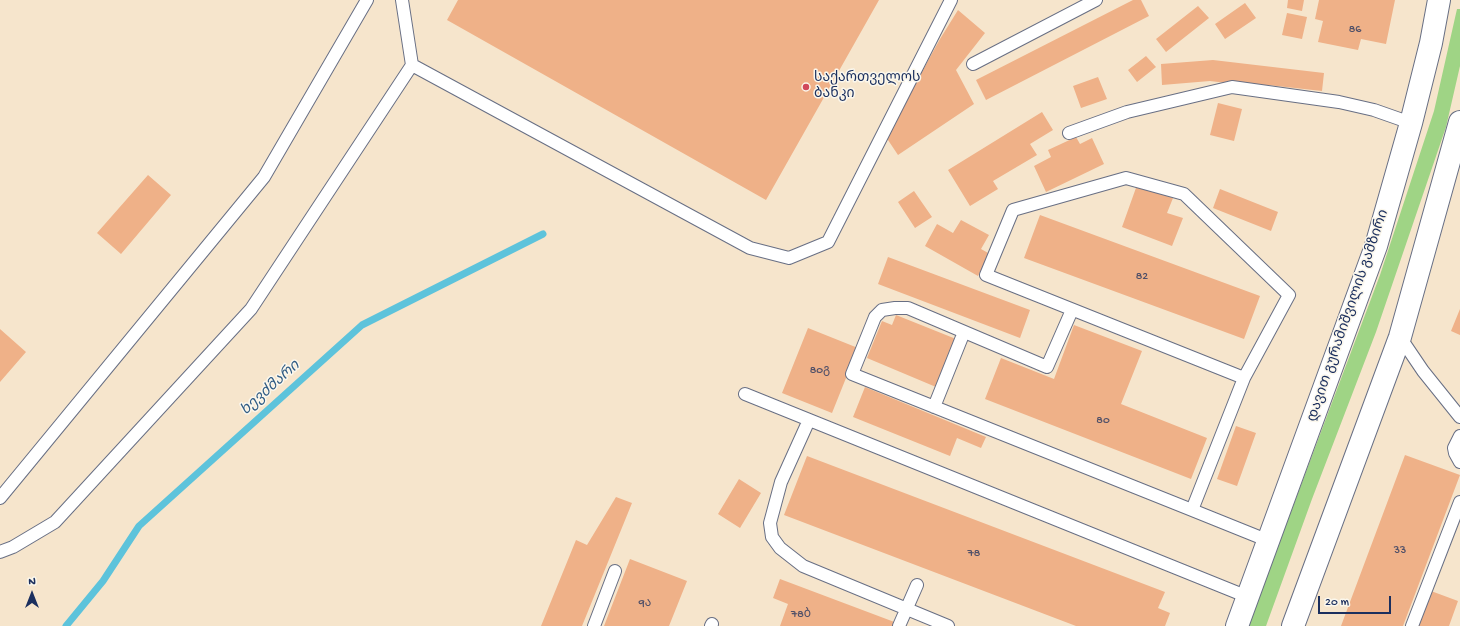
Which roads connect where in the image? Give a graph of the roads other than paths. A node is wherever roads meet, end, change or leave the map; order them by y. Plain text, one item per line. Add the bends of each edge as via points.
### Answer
1 (367, 0) edge
2 (402, 0) edge
3 (951, 0) edge
4 (1096, 0) edge
5 (1439, 0) edge
6 (973, 64) dead end
7 (412, 65) junction
8 (1460, 122) edge
9 (1411, 123) junction
10 (1069, 133) dead end
11 (1072, 310) junction
12 (964, 332) junction
13 (1400, 337) junction
14 (1244, 378) junction
15 (745, 394) dead end
16 (934, 407) junction
17 (1460, 417) edge
18 (809, 420) junction
19 (1460, 436) edge
20 (1460, 462) edge
21 (0, 498) edge
22 (1460, 502) edge
23 (1192, 510) junction
24 (1269, 542) junction
25 (0, 552) edge
26 (616, 571) dead end
27 (917, 585) dead end
28 (1248, 597) junction
29 (906, 609) junction
30 (594, 626) edge
31 (899, 626) edge
32 (948, 626) edge
33 (1237, 626) edge
34 (1293, 626) edge
35 (1412, 626) edge

1 - 21 lane via 264,177
2 - 7 lane
3 - 7 lane via 828,242 789,258 750,248
4 - 6 lane
5 - 9 main road, დავით გურამიშვილის გამზირი
7 - 25 lane via 251,309 56,522
8 - 13 main road
9 - 10 lane via 1374,110 1339,102 1232,87 1127,112
9 - 24 main road, დავით გურამიშვილის გამზირი via 1376,246
11 - 12 lane via 1047,367
11 - 14 lane
11 - 14 lane via 986,274 1013,210 1126,178 1184,194 1289,295
12 - 16 lane
12 - 16 lane via 908,308 882,310 875,317 852,374
13 - 17 lane
13 - 34 main road
14 - 23 lane
15 - 18 lane
16 - 23 lane
18 - 28 lane
18 - 29 lane via 781,482 770,522 772,538 780,548 803,566
19 - 20 lane via 1454,448
22 - 35 lane
23 - 24 lane
24 - 28 main road, დავით გურამიშვილის გამზირი
26 - 30 lane
27 - 29 lane
28 - 33 main road, დავით გურამიშვილის გამზირი
29 - 31 lane
29 - 32 lane

